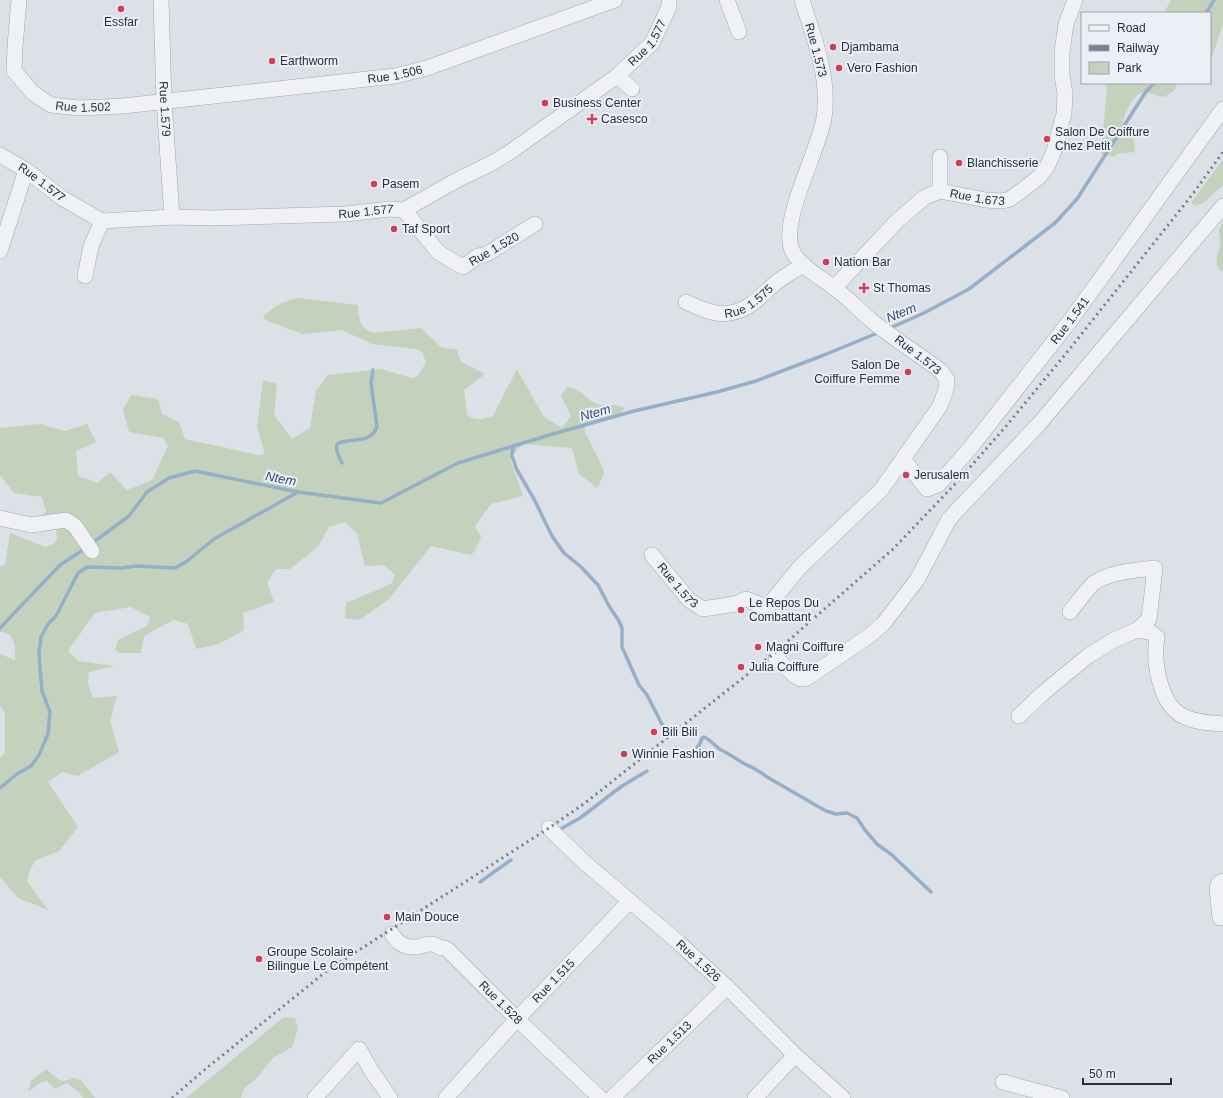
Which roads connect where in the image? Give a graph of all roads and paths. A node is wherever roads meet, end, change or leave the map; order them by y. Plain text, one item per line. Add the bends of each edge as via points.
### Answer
1 (19, 0) edge
2 (161, 0) edge
3 (615, 0) edge
4 (669, 0) edge
5 (727, 0) edge
6 (802, 0) edge
7 (1075, 0) edge
8 (739, 32) dead end
9 (617, 76) junction
10 (632, 89) dead end
11 (164, 101) junction
12 (1223, 109) edge
13 (0, 155) edge
14 (940, 157) dead end
15 (26, 170) junction
16 (940, 191) junction
17 (1223, 206) edge
18 (404, 210) junction
19 (172, 217) junction
20 (102, 221) junction
21 (535, 224) dead end
22 (0, 251) edge
23 (804, 265) junction
24 (85, 276) dead end
25 (834, 288) junction
26 (686, 302) dead end
27 (903, 459) junction
28 (0, 518) edge
29 (92, 551) dead end
30 (652, 555) dead end
31 (1070, 612) dead end
32 (1137, 630) junction
33 (776, 658) dead end
34 (1019, 716) dead end
35 (1223, 724) edge
36 (549, 828) dead end
37 (1223, 881) edge
38 (630, 901) junction
39 (1220, 918) dead end
40 (392, 934) dead end
41 (727, 987) junction
42 (517, 1019) junction
43 (795, 1055) junction
44 (1003, 1082) dead end
45 (315, 1098) edge
46 (390, 1098) edge
47 (446, 1098) edge
48 (600, 1098) edge
49 (612, 1098) edge
50 (755, 1098) edge
51 (843, 1098) edge
52 (1062, 1098) edge

1 - 11 street, Rue 1.502 via 14,71 33,93 51,105 79,108
2 - 11 street, Rue 1.579
3 - 11 street, Rue 1.506 via 427,68 395,76
4 - 9 street, Rue 1.577 via 669,7 652,43
5 - 8 street
6 - 23 street, Rue 1.573 via 823,69 826,93 824,118 817,147 790,223 790,241 794,254
7 - 16 street, Rue 1.673 via 1066,24 1062,52 1064,114 1047,167 1024,189 1010,199 1002,201
9 - 10 street
9 - 18 street, Rue 1.577 via 507,154
11 - 19 street, Rue 1.579
12 - 27 street, Rue 1.541 via 1070,322 938,485 927,489
13 - 15 street, Rue 1.577
14 - 16 street
15 - 20 street, Rue 1.577 via 62,198
15 - 22 street
16 - 25 street, Rue 1.673 via 925,197 897,221
17 - 33 street via 1040,424 949,519 917,580 883,624 869,636 801,680
18 - 19 street, Rue 1.577 via 345,214
18 - 21 street, Rue 1.520 via 438,252 463,267
19 - 20 street, Rue 1.577
20 - 24 street via 91,246
23 - 25 street, Rue 1.573
23 - 26 street, Rue 1.575 via 787,274 750,306 730,313 701,309
25 - 27 street, Rue 1.573 via 873,322 941,371 947,380 940,406
27 - 30 street, Rue 1.573 via 881,490 800,567 768,605 746,599 735,604 703,609 689,600
28 - 29 street via 31,525 66,520 75,526
31 - 32 street via 1095,583 1128,571 1155,568 1149,619
32 - 34 street via 1088,656
32 - 35 street via 1150,632 1157,637 1155,650 1162,692 1176,711 1192,719
36 - 38 street, Rue 1.526
37 - 39 street via 1217,888
38 - 41 street, Rue 1.526
38 - 42 street, Rue 1.515
40 - 42 street, Rue 1.528 via 402,944 410,947 432,944 441,949 445,948
41 - 43 street, Rue 1.526
41 - 49 street, Rue 1.513
42 - 47 street, Rue 1.515
42 - 48 street, Rue 1.528
43 - 50 street
43 - 51 street, Rue 1.526
44 - 52 street
45 - 46 street via 359,1049

